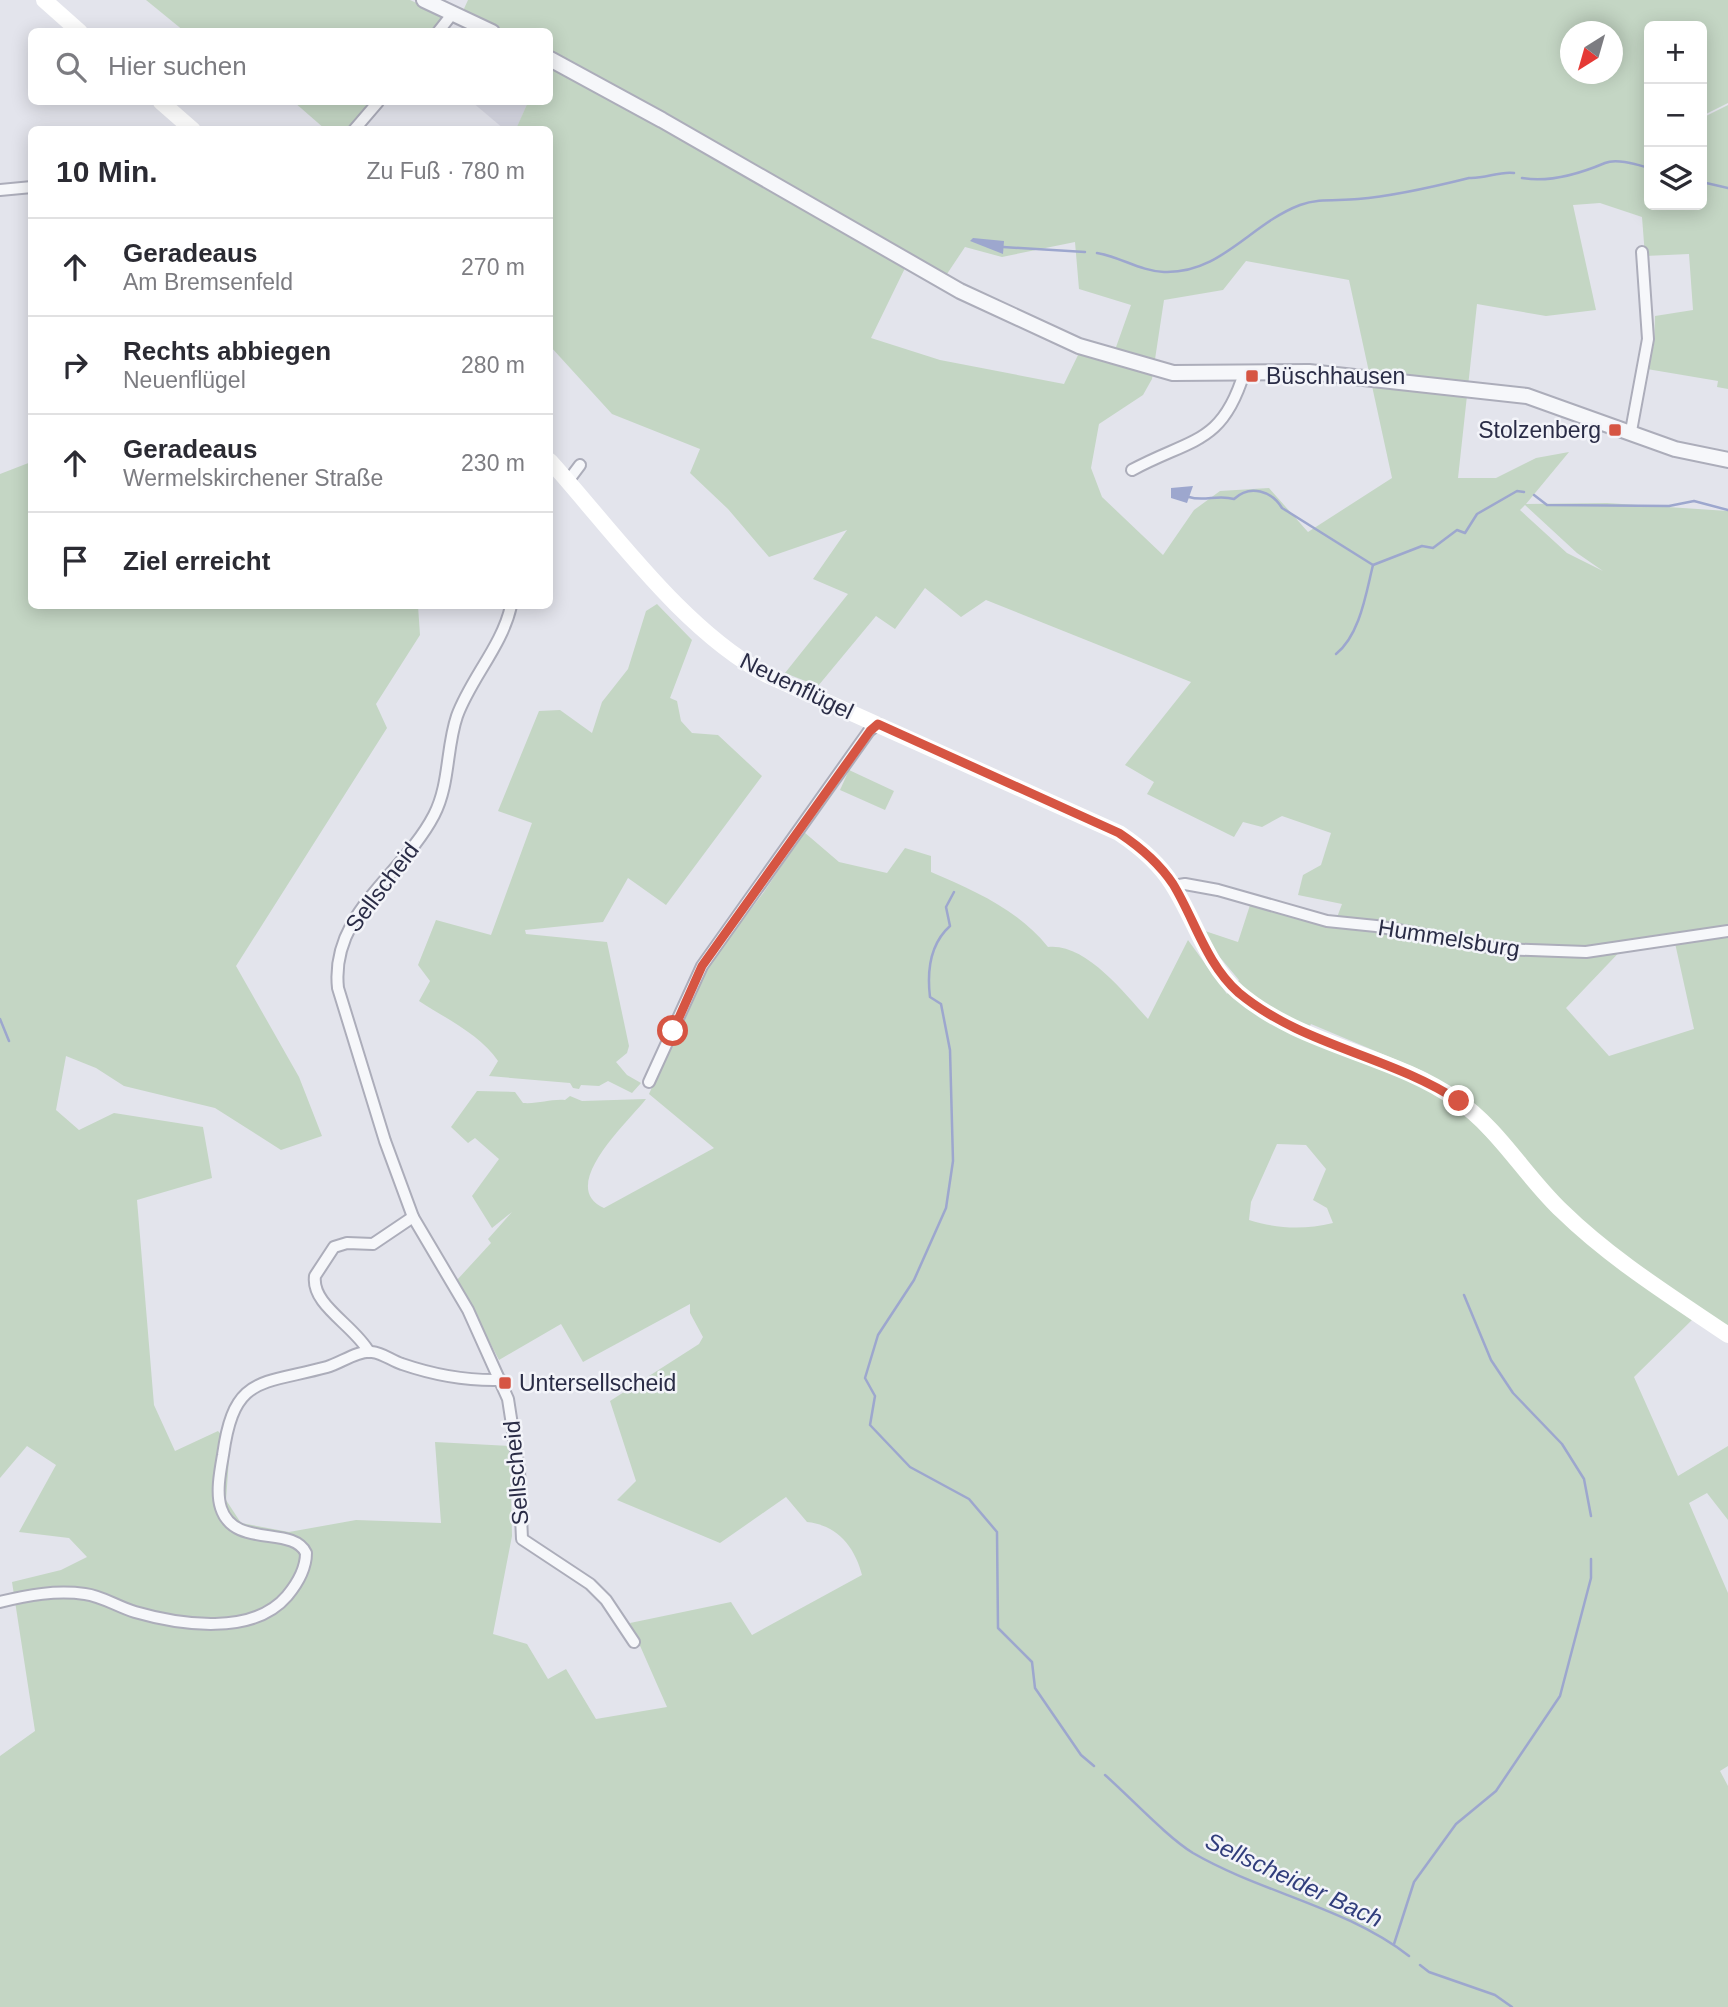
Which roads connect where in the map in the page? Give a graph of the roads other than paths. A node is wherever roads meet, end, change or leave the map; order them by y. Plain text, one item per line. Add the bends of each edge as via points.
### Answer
1 (44, 0) edge
2 (424, 0) edge
3 (453, 13) junction
4 (76, 28) edge
5 (441, 28) edge
6 (484, 28) edge
7 (553, 61) edge
8 (164, 105) edge
9 (375, 105) edge
10 (188, 126) edge
11 (357, 126) edge
12 (28, 187) edge
13 (0, 190) edge
14 (1642, 252) dead end
15 (1244, 373) junction
16 (1631, 431) junction
17 (1728, 460) edge
18 (553, 464) edge
19 (580, 466) dead end
20 (1132, 470) dead end
21 (568, 481) junction
22 (510, 609) edge
23 (878, 724) junction
24 (1174, 886) junction
25 (1728, 931) edge
26 (649, 1082) dead end
27 (413, 1217) junction
28 (1728, 1335) edge
29 (369, 1352) junction
30 (501, 1380) junction
31 (0, 1602) edge
32 (634, 1642) dead end

1 - 4 main road
2 - 3 street
3 - 5 street
3 - 6 street
7 - 15 street via 960,290 1079,346 1188,374
8 - 10 main road
9 - 11 street
12 - 13 street
14 - 16 street via 1648,339
15 - 16 street via 1336,374 1466,388 1546,400
15 - 20 street via 1230,408 1212,431
16 - 17 street via 1675,449
18 - 21 main road, Neuenflügel
19 - 21 street
21 - 23 main road, Neuenflügel via 721,646 769,676
22 - 27 street, Sellscheid via 458,713 436,812 350,925 339,953 342,1007
23 - 24 main road, Neuenflügel via 1109,827 1146,853
23 - 26 street via 702,966
24 - 25 street, Hummelsburg via 1210,888 1327,921 1500,949 1586,952
24 - 28 main road, Neuenflügel via 1213,961 1244,997 1288,1023 1423,1080 1459,1101 1577,1225
27 - 29 street via 373,1244 334,1247 315,1276 321,1302
27 - 30 street, Sellscheid via 468,1310
29 - 30 street via 470,1381
29 - 31 street via 265,1381 249,1389 232,1412 222,1461 221,1508 232,1524 255,1535 295,1542 306,1553 292,1590 267,1613 234,1621 191,1623 154,1617 84,1594 50,1593
30 - 32 street, Sellscheid via 516,1441 522,1539 590,1584

